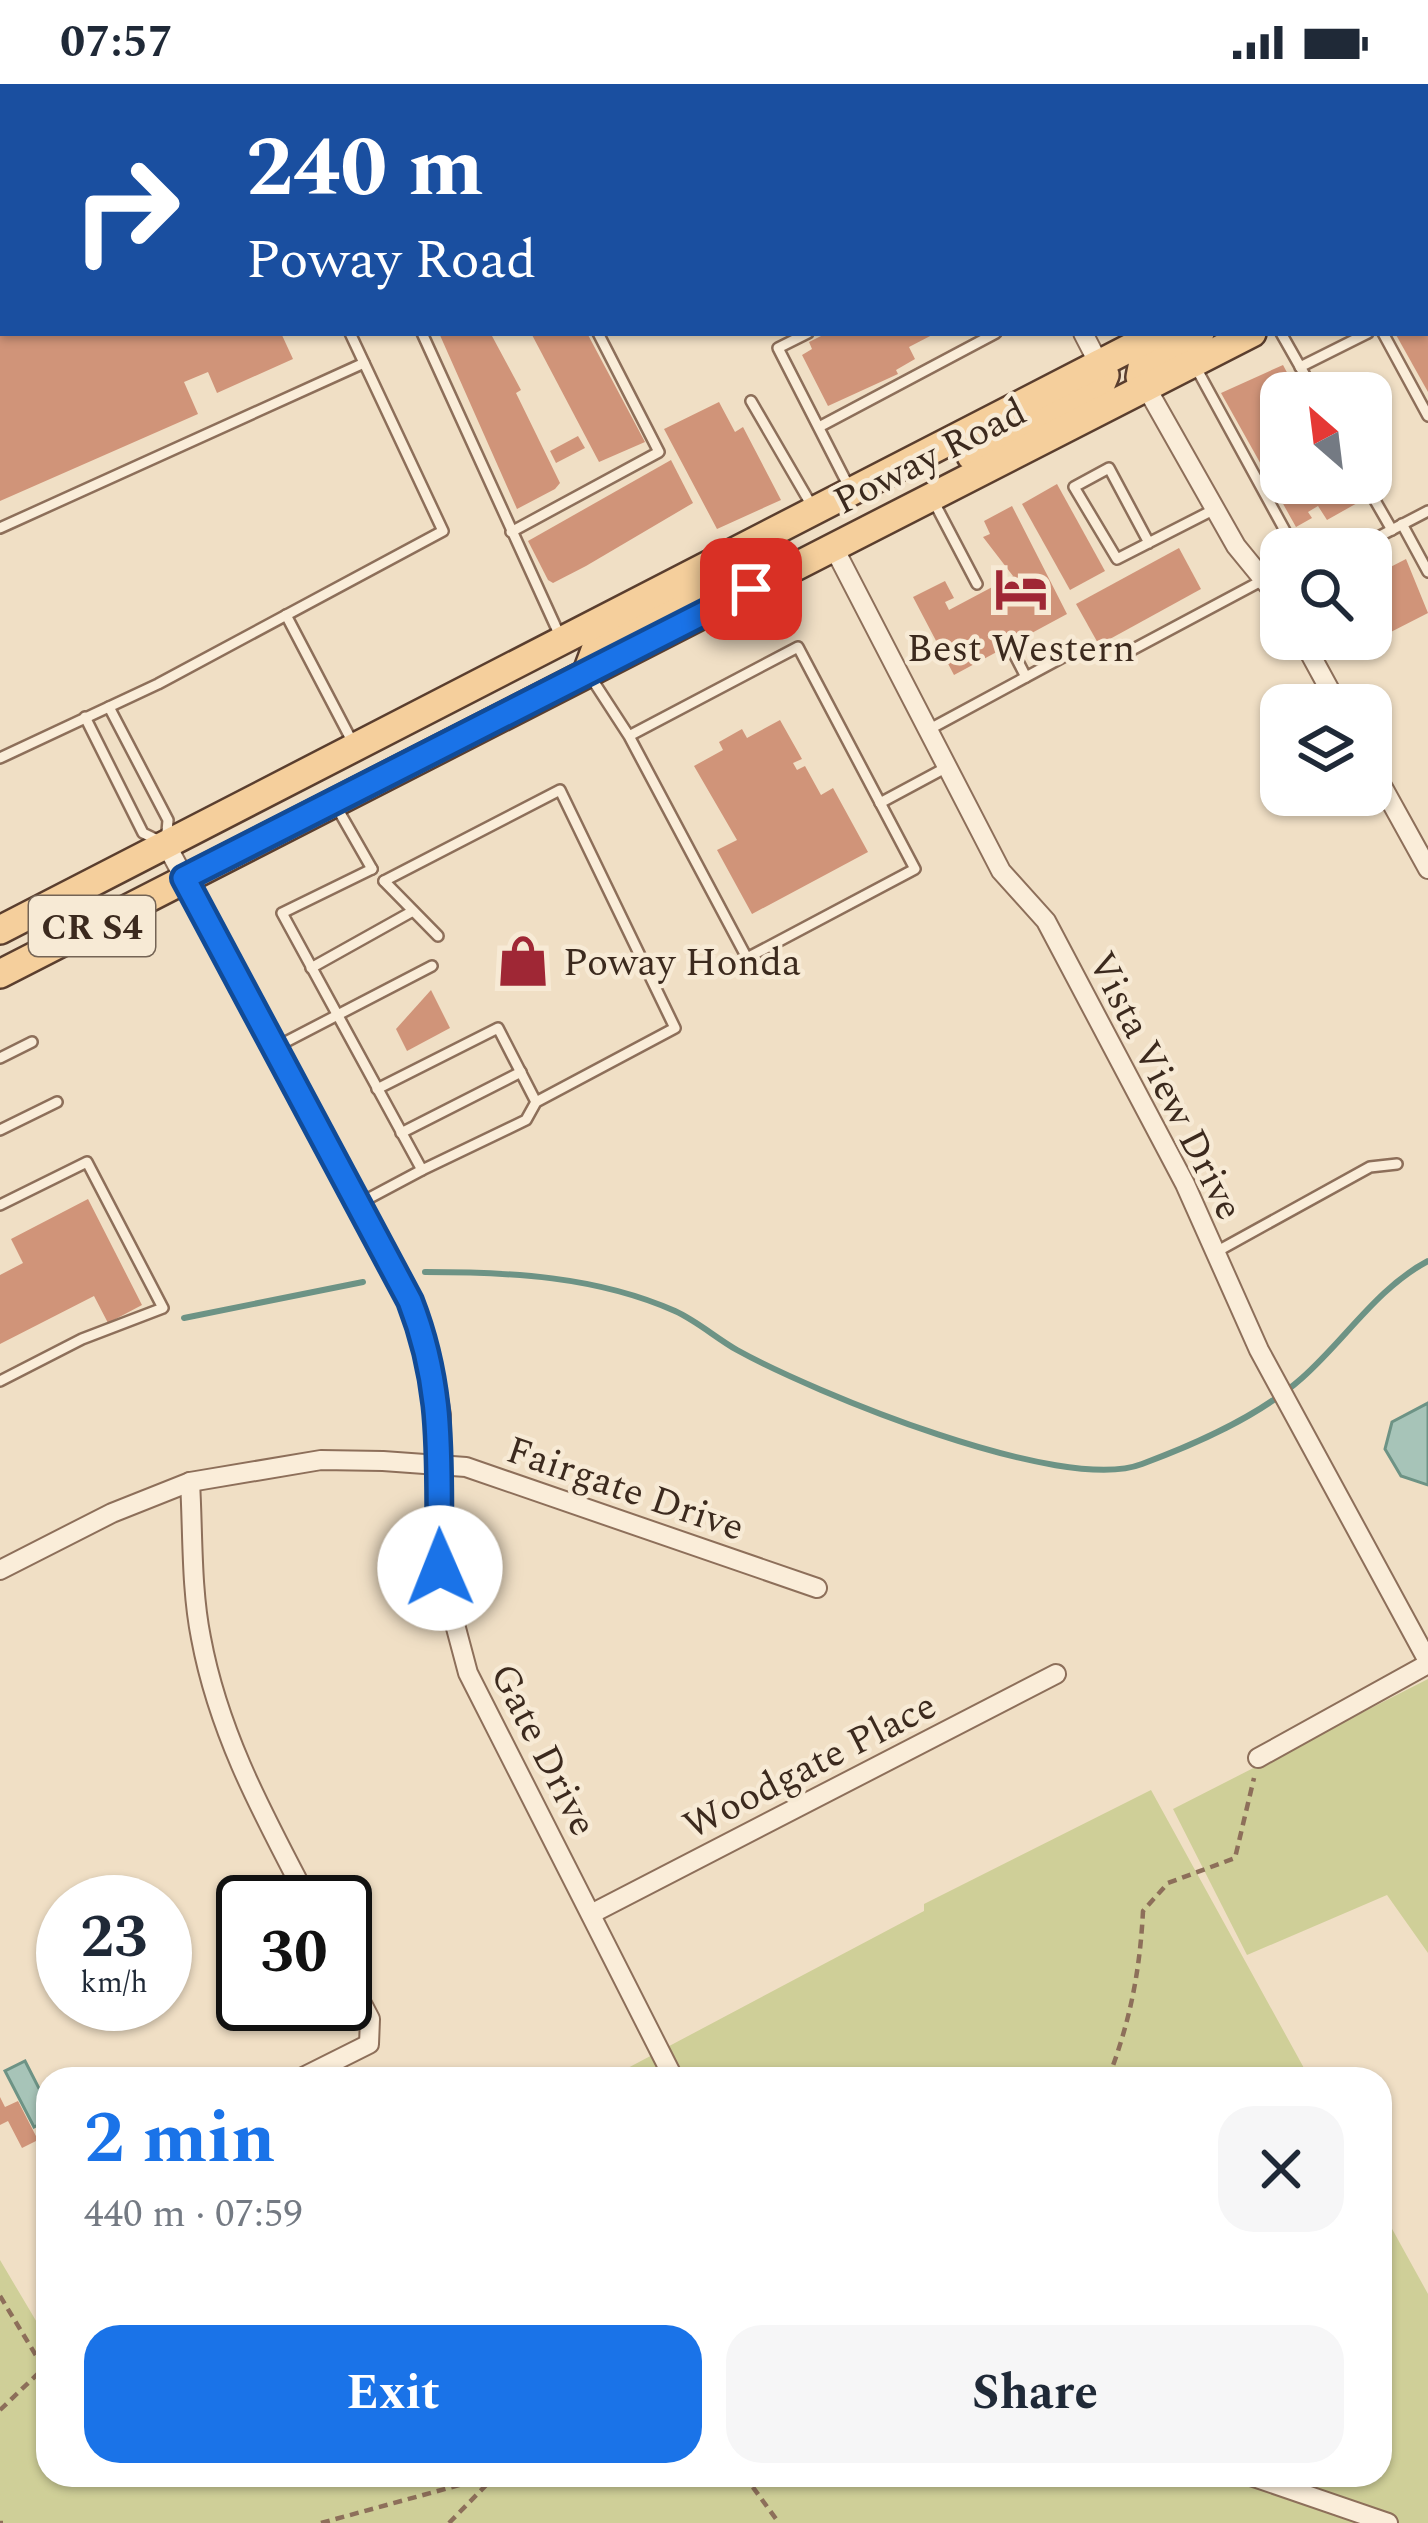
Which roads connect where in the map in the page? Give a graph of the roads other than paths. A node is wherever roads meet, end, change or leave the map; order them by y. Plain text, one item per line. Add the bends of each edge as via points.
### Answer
1 (351, 336) edge
2 (423, 336) edge
3 (600, 336) edge
4 (802, 336) edge
5 (990, 336) edge
6 (1085, 336) edge
7 (1153, 336) edge
8 (1194, 336) edge
9 (1246, 336) edge
10 (1282, 336) edge
11 (1362, 336) edge
12 (1385, 336) edge
13 (364, 363) junction
14 (1193, 363) junction
15 (1099, 364) junction
16 (1300, 367) junction
17 (1303, 372) edge
18 (1146, 388) junction
19 (751, 401) dead end
20 (1428, 416) edge
21 (819, 428) junction
22 (851, 492) junction
23 (932, 498) junction
24 (1380, 504) edge
25 (1215, 509) junction
26 (814, 511) junction
27 (1428, 511) edge
28 (1397, 527) junction
29 (0, 528) edge
30 (1283, 528) edge
31 (1392, 530) edge
32 (775, 531) junction
33 (512, 532) junction
34 (1149, 543) junction
35 (833, 548) junction
36 (1260, 571) edge
37 (1428, 572) edge
38 (977, 584) dead end
39 (1260, 596) edge
40 (286, 615) junction
41 (562, 641) junction
42 (1011, 648) dead end
43 (1076, 650) dead end
44 (1127, 652) dead end
45 (587, 672) junction
46 (1026, 677) junction
47 (109, 707) junction
48 (85, 717) junction
49 (928, 730) junction
50 (629, 736) junction
51 (442, 745) junction
52 (355, 747) junction
53 (0, 758) edge
54 (947, 767) junction
55 (333, 801) junction
56 (880, 803) junction
57 (1392, 804) edge
58 (166, 844) junction
59 (372, 869) junction
60 (1428, 869) edge
61 (184, 878) junction
62 (384, 881) junction
63 (413, 911) junction
64 (0, 930) edge
65 (438, 936) dead end
66 (432, 966) dead end
67 (311, 968) junction
68 (0, 974) edge
69 (337, 1013) junction
70 (32, 1042) dead end
71 (274, 1048) junction
72 (0, 1058) edge
73 (521, 1072) junction
74 (377, 1089) junction
75 (57, 1102) dead end
76 (536, 1102) junction
77 (0, 1130) edge
78 (401, 1133) junction
79 (1397, 1164) dead end
80 (422, 1170) junction
81 (358, 1204) junction
82 (0, 1205) edge
83 (1216, 1252) junction
84 (0, 1381) edge
85 (437, 1462) junction
86 (190, 1482) junction
87 (0, 1570) edge
88 (817, 1588) dead end
89 (1428, 1662) edge
90 (1056, 1674) dead end
91 (1258, 1758) road end
92 (295, 1875) edge
93 (591, 1914) junction
94 (370, 2031) edge
95 (323, 2067) edge
96 (668, 2067) edge
97 (1283, 2487) edge
98 (1388, 2523) edge

1 - 13 lane
2 - 33 lane
3 - 33 lane via 659,452
4 - 21 lane via 778,348
5 - 21 lane
6 - 15 street
7 - 15 main road, Poway Road / CR S4
8 - 18 main road via 1143,362
9 - 14 main road, Poway Road / CR S4
10 - 16 lane
11 - 16 lane
12 - 20 lane
13 - 29 lane
13 - 40 lane via 443,531
14 - 18 main road, Poway Road / CR S4
14 - 30 lane
15 - 22 main road, Poway Road / CR S4
15 - 35 main road via 1100,387 921,483
16 - 17 lane
18 - 23 main road, Poway Road / CR S4
18 - 25 street
19 - 26 lane
21 - 22 lane
22 - 26 main road, Poway Road / CR S4
23 - 35 main road, Poway Road / CR S4
23 - 38 lane
24 - 28 lane
25 - 34 lane
25 - 36 street
26 - 32 main road, Poway Road / CR S4
27 - 28 lane
28 - 31 lane
28 - 37 lane
32 - 41 main road, Poway Road / CR S4
32 - 45 main road via 734,574 597,645
33 - 41 lane
34 - 34 lane via 1117,559 1075,487 1109,468
35 - 45 main road, Poway Road / CR S4
35 - 49 street, Vista View Drive
39 - 44 lane
40 - 47 lane
40 - 52 lane
41 - 51 main road via 563,668 477,714
41 - 52 main road, Poway Road / CR S4
42 - 46 lane
43 - 46 lane
45 - 50 lane
45 - 51 main road, Poway Road / CR S4
46 - 49 lane
47 - 48 lane
47 - 58 lane via 168,820
48 - 53 lane
48 - 58 lane via 143,833
49 - 54 street, Vista View Drive
50 - 56 lane via 798,647
50 - 56 lane via 747,958 915,869
51 - 55 main road, Poway Road / CR S4
52 - 58 main road, Poway Road / CR S4
54 - 56 lane
54 - 83 street, Vista View Drive via 1001,871 1046,922
55 - 59 lane
55 - 61 main road, Poway Road / CR S4
57 - 60 street
58 - 61 street, Gate Drive
58 - 64 main road, Poway Road / CR S4
59 - 62 lane
59 - 67 lane via 282,914
61 - 68 main road, Poway Road / CR S4
61 - 71 street, Gate Drive
62 - 63 lane
62 - 76 lane via 560,790 675,1028
63 - 65 lane
63 - 67 lane
66 - 69 lane
67 - 69 lane
69 - 71 lane
69 - 74 lane
70 - 72 lane
71 - 81 street, Gate Drive
73 - 74 lane via 498,1028
73 - 76 lane
73 - 78 lane
74 - 78 lane
75 - 77 lane
76 - 80 lane via 526,1120
78 - 80 lane
79 - 83 lane via 1370,1167
80 - 81 lane
81 - 85 street, Gate Drive via 430,1354 441,1415
82 - 84 lane via 87,1162 163,1308
83 - 89 street, Vista View Drive
85 - 86 street, Fairgate Drive via 321,1460
85 - 88 street, Fairgate Drive
85 - 93 street, Gate Drive via 440,1568 468,1673
86 - 87 street, Fairgate Drive
86 - 92 street via 200,1634 212,1686 240,1772
89 - 91 street
90 - 93 street, Woodgate Place
93 - 96 street, Gate Drive
94 - 95 street via 369,2044
97 - 98 street

